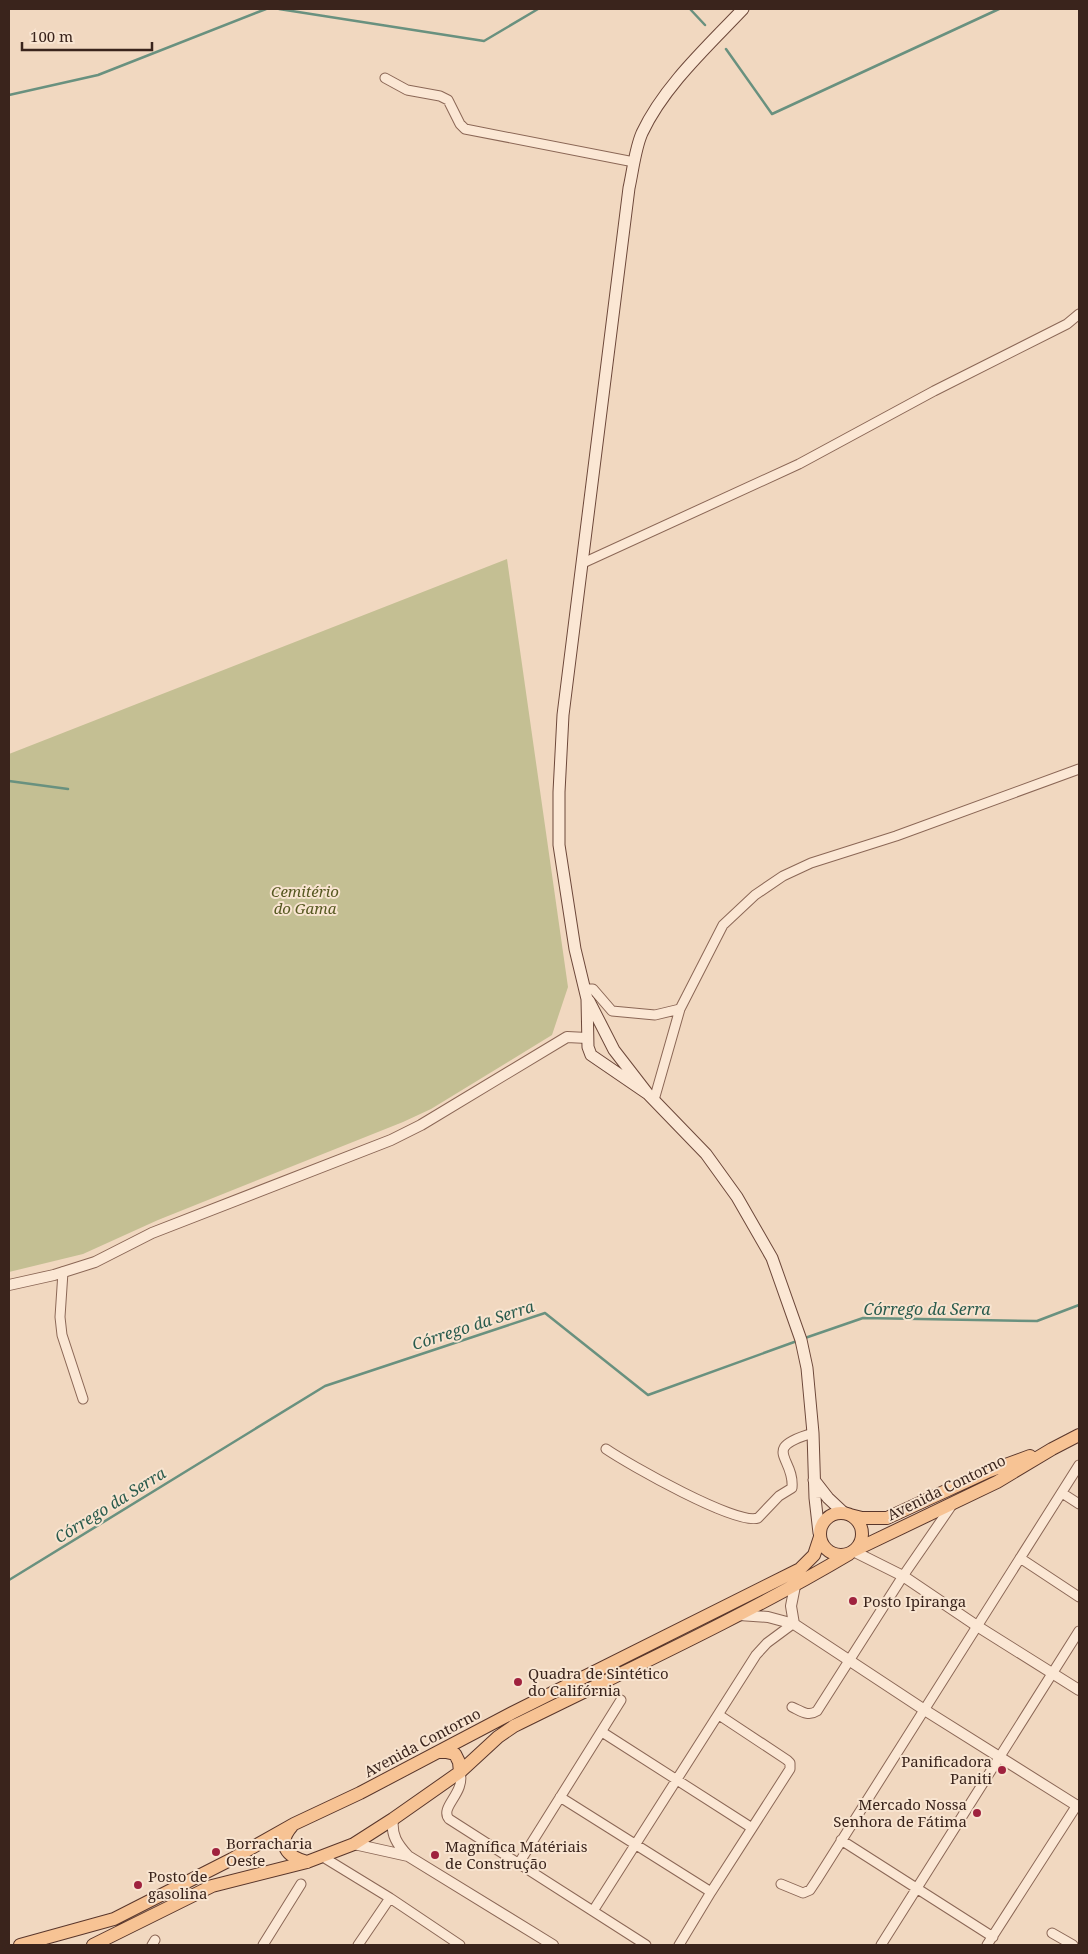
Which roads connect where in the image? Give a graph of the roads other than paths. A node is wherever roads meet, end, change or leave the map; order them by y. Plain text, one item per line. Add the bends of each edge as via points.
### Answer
1 (743, 9) edge
2 (385, 78) dead end
3 (634, 162) junction
4 (1079, 314) edge
5 (582, 563) junction
6 (1079, 769) edge
7 (587, 994) junction
8 (680, 1010) junction
9 (608, 1036) junction
10 (587, 1038) junction
11 (614, 1050) junction
12 (598, 1059) junction
13 (651, 1097) junction
14 (63, 1272) junction
15 (9, 1285) edge
16 (83, 1399) dead end
17 (813, 1433) junction
18 (1079, 1435) edge
19 (606, 1449) dead end
20 (1052, 1449) junction
21 (1079, 1465) edge
22 (814, 1480) junction
23 (1062, 1493) junction
24 (954, 1502) junction
25 (1079, 1504) edge
26 (847, 1514) junction
27 (819, 1535) junction
28 (851, 1553) junction
29 (1020, 1558) junction
30 (903, 1576) junction
31 (795, 1586) junction
32 (1079, 1597) edge
33 (739, 1615) junction
34 (794, 1624) junction
35 (977, 1626) junction
36 (1079, 1631) edge
37 (849, 1660) junction
38 (1053, 1673) junction
39 (1079, 1690) edge
40 (621, 1700) dead end
41 (792, 1706) dead end
42 (924, 1709) junction
43 (719, 1715) junction
44 (602, 1732) junction
45 (438, 1752) junction
46 (1000, 1757) junction
47 (460, 1772) junction
48 (676, 1780) junction
49 (560, 1797) junction
50 (1078, 1806) edge
51 (393, 1819) junction
52 (294, 1824) junction
53 (752, 1828) junction
54 (841, 1840) junction
55 (354, 1844) junction
56 (635, 1844) junction
57 (408, 1856) junction
58 (323, 1857) junction
59 (307, 1862) junction
60 (519, 1863) junction
61 (186, 1882) junction
62 (301, 1884) dead end
63 (781, 1884) dead end
64 (917, 1889) junction
65 (711, 1892) junction
66 (390, 1898) junction
67 (177, 1903) junction
68 (593, 1911) junction
69 (108, 1921) junction
70 (1052, 1933) dead end
71 (993, 1937) junction
72 (96, 1944) edge
73 (20, 1945) edge
74 (263, 1945) edge
75 (358, 1945) edge
76 (460, 1945) edge
77 (552, 1945) edge
78 (646, 1945) edge
79 (679, 1945) edge
80 (881, 1945) edge
81 (987, 1945) edge
82 (1073, 1945) edge

1 - 3 main road via 661,100 642,134
2 - 3 street via 407,90 448,100 465,129
3 - 5 main road
4 - 5 street via 1068,324 799,464
5 - 7 main road via 563,715 559,792 565,893
6 - 8 street via 896,836 811,863 783,876 744,904 723,925
7 - 8 street via 594,989 612,1011 655,1015
7 - 9 main road
7 - 10 main road
8 - 13 street
9 - 10 main road via 598,1034
9 - 11 main road
10 - 12 main road via 591,1055
10 - 14 street via 567,1037 391,1140 152,1233 95,1262
11 - 12 main road via 607,1059
11 - 13 main road
12 - 13 main road
13 - 17 main road via 706,1154 737,1197 772,1258 801,1340
14 - 15 street
14 - 16 street via 62,1335
17 - 19 street via 786,1445 783,1451 791,1489 754,1519 740,1517 704,1502 624,1462
17 - 22 main road
18 - 20 main road, Avenida Contorno
20 - 24 main road, Avenida Contorno via 998,1482
20 - 26 main road, Avenida Contorno via 989,1471 887,1518
21 - 23 street
22 - 26 main road
22 - 27 main road
23 - 25 street
23 - 29 street
24 - 28 main road, Avenida Contorno
24 - 30 street
26 - 27 main road via 830,1516 821,1526
26 - 28 main road via 859,1523 862,1535 861,1542
27 - 28 main road via 830,1553
27 - 45 main road, Avenida Contorno via 814,1555 800,1569
28 - 30 street
28 - 31 main road, Avenida Contorno
29 - 32 street
29 - 35 street
30 - 35 street
30 - 37 street
31 - 33 main road, Avenida Contorno
31 - 34 street via 791,1606
33 - 34 street via 768,1617
33 - 47 main road, Avenida Contorno via 514,1726
34 - 37 street
34 - 43 street via 760,1650
35 - 38 street
35 - 42 street
36 - 38 street
37 - 41 street via 817,1711 807,1714
37 - 42 street
38 - 39 street
38 - 46 street
40 - 44 street
42 - 46 street
42 - 54 street
43 - 48 street
43 - 53 street via 790,1763 784,1782
44 - 48 street
44 - 49 street
45 - 47 main road via 455,1754
45 - 52 main road, Avenida Contorno
46 - 50 street
46 - 64 street
47 - 51 main road, Avenida Contorno
47 - 60 street via 459,1790 446,1815
48 - 53 street
48 - 56 street
49 - 56 street
49 - 60 street
50 - 71 street
51 - 55 main road, Avenida Contorno
51 - 57 street via 393,1834
52 - 59 main road via 285,1838 286,1848 293,1858
52 - 61 main road, Avenida Contorno
53 - 65 street
54 - 63 street via 810,1890 803,1893
54 - 64 street
55 - 57 street
55 - 58 main road, Avenida Contorno
56 - 65 street
56 - 68 street
57 - 77 street
58 - 59 main road, Avenida Contorno
58 - 66 street
59 - 67 main road, Avenida Contorno via 218,1884
60 - 68 street
61 - 67 main road
61 - 69 main road, Avenida Contorno
62 - 74 street
64 - 71 street
64 - 80 street
65 - 79 street
66 - 75 street
66 - 76 street
67 - 72 main road, Avenida Contorno
68 - 78 street
69 - 72 main road
69 - 73 main road, Avenida Contorno
70 - 82 street
71 - 81 street

